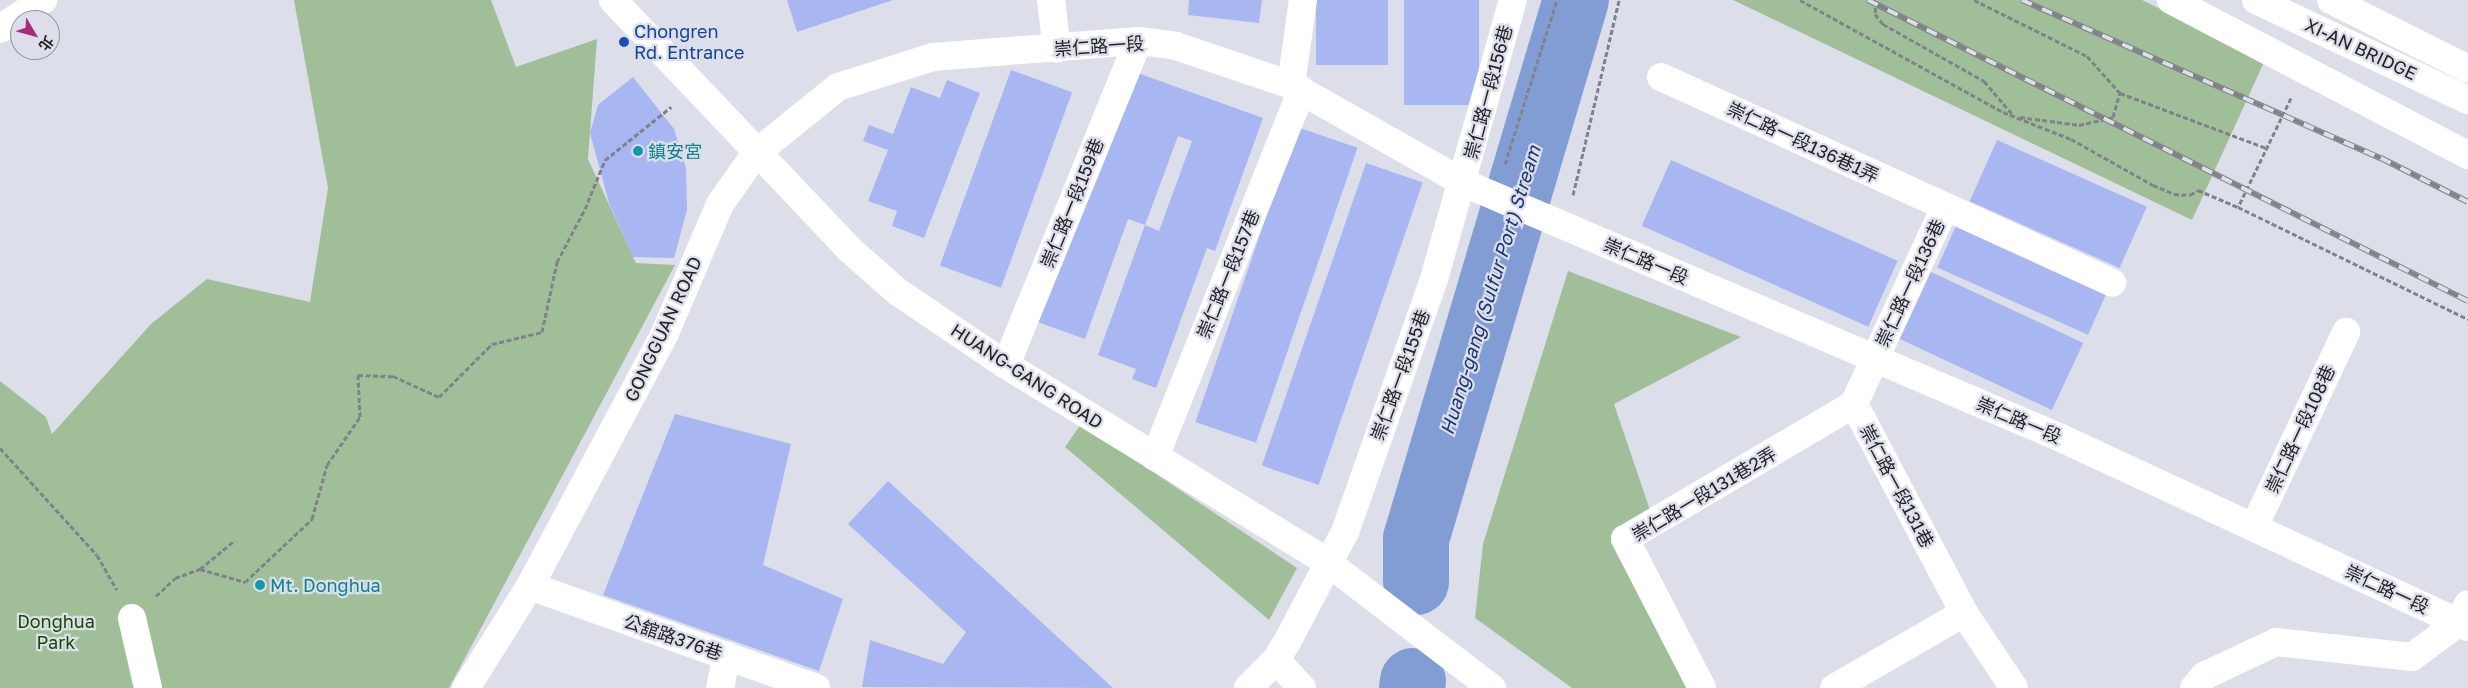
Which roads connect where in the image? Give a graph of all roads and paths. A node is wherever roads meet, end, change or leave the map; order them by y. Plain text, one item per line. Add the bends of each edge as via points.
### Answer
1 (44, 0) edge
2 (613, 0) edge
3 (1051, 0) edge
4 (1303, 0) edge
5 (1513, 0) edge
6 (1557, 0) edge
7 (1619, 0) edge
8 (1800, 0) edge
9 (1876, 0) edge
10 (1974, 0) edge
11 (2171, 0) edge
12 (2256, 0) edge
13 (2331, 0) edge
14 (0, 29) edge
15 (1138, 41) junction
16 (1057, 50) junction
17 (2468, 69) edge
18 (1661, 77) dead end
19 (1296, 87) junction
20 (700, 91) junction
21 (2120, 93) junction
22 (2468, 100) edge
23 (2014, 117) junction
24 (756, 152) junction
25 (2468, 155) edge
26 (1464, 183) junction
27 (1494, 196) junction
28 (2238, 206) junction
29 (1945, 207) junction
30 (1564, 226) junction
31 (2112, 283) dead end
32 (2468, 319) edge
33 (2346, 332) dead end
34 (1875, 359) junction
35 (1006, 365) junction
36 (1854, 404) junction
37 (0, 448) edge
38 (1155, 457) junction
39 (2254, 527) junction
40 (235, 540) dead end
41 (1327, 562) junction
42 (200, 569) junction
43 (530, 586) junction
44 (1964, 613) junction
45 (132, 618) junction
46 (2465, 618) edge
47 (727, 656) junction
48 (1276, 660) junction
49 (148, 688) edge
50 (466, 688) edge
51 (720, 688) edge
52 (816, 688) edge
53 (1248, 688) edge
54 (1302, 688) edge
55 (1492, 688) edge
56 (1702, 688) edge
57 (1834, 688) edge
58 (2014, 688) edge
59 (2194, 688) edge

1 - 14 street
2 - 20 street
3 - 16 street
4 - 19 street, 崇仁路一段157巷
5 - 26 street, 崇仁路一段156巷
6 - 27 path
7 - 30 path via 1593,123
8 - 23 path
9 - 23 path via 1875,14 1883,24 1984,81
10 - 21 path via 2086,56
11 - 25 street
12 - 22 street, XI-AN BRIDGE
13 - 17 street
15 - 16 street, 崇仁路一段
15 - 19 street, 崇仁路一段 via 1176,46
15 - 35 street, 崇仁路一段159巷
16 - 24 street, 崇仁路一段 via 933,57 838,87
18 - 29 street, 崇仁路一段136巷1弄
19 - 26 street, 崇仁路一段
19 - 38 street, 崇仁路一段157巷
20 - 24 street
20 - 42 path via 662,112 605,160 585,209 557,262 542,332 492,344 439,397 393,376 358,375 360,417 327,465 312,519 244,582
21 - 23 path via 2113,117 2079,125
21 - 28 path via 2266,148
23 - 28 path via 2071,139 2174,194 2190,195 2198,190
24 - 35 street, HUANG-GANG ROAD via 873,272
24 - 43 street, GONGGUAN ROAD via 720,204 665,333
26 - 27 street, 崇仁路一段
26 - 41 street, 崇仁路一段155巷 via 1434,279 1345,532
27 - 30 street, 崇仁路一段
28 - 32 path
29 - 31 street, 崇仁路一段136巷1弄
29 - 34 street, 崇仁路一段136巷
30 - 34 street, 崇仁路一段
33 - 39 street, 崇仁路一段108巷
34 - 36 street, 崇仁路一段131巷
34 - 39 street, 崇仁路一段
35 - 38 street, HUANG-GANG ROAD
36 - 44 street, 崇仁路一段131巷
36 - 56 street, 崇仁路一段131巷2弄 via 1626,539
37 - 45 path via 98,555
38 - 41 street, HUANG-GANG ROAD
39 - 46 street, 崇仁路一段
40 - 42 path
41 - 48 street, 崇仁路一段155巷
41 - 55 street, HUANG-GANG ROAD
42 - 45 path via 175,578
43 - 47 street, 公舘路376巷
43 - 50 street, GONGGUAN ROAD
44 - 57 street
44 - 58 street, 崇仁路一段131巷
45 - 49 street
46 - 59 street via 2412,657 2276,642 2204,676
47 - 51 street
47 - 52 street, 公舘路376巷
48 - 53 street, 崇仁路一段155巷
48 - 54 street

